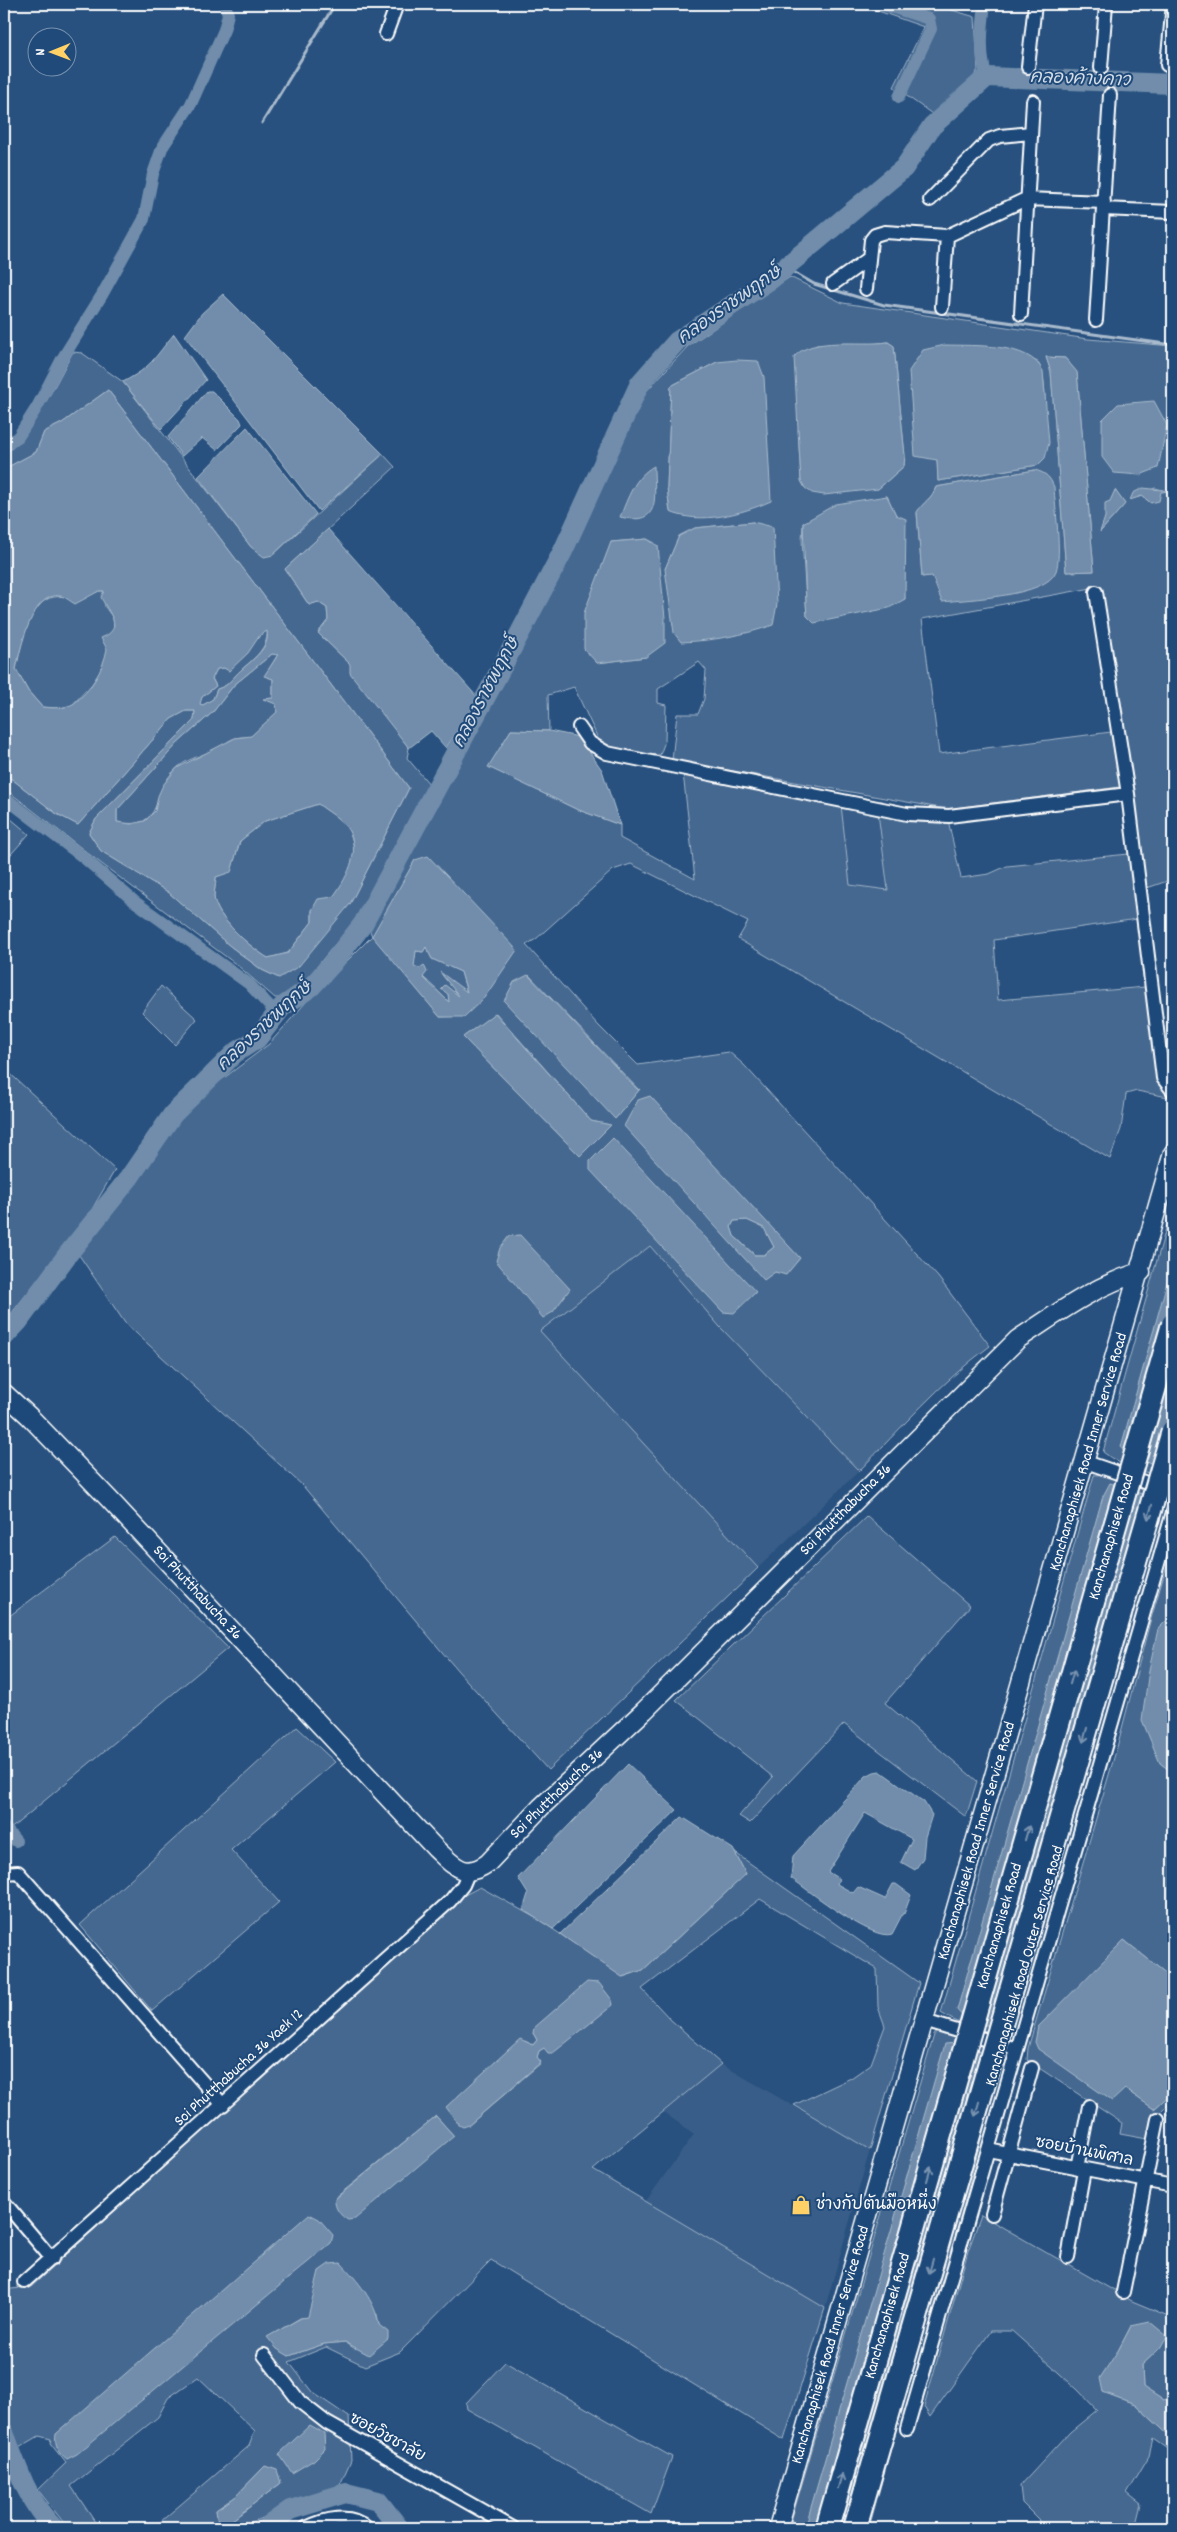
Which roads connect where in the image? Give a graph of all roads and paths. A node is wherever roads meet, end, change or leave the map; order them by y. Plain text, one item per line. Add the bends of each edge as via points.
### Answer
1 (397, 4) edge
2 (1036, 4) edge
3 (1106, 4) edge
4 (1173, 4) edge
5 (386, 34) dead end
6 (1167, 65) dead end
7 (1028, 67) dead end
8 (1101, 68) dead end
9 (1110, 95) dead end
10 (1033, 101) dead end
11 (1030, 133) junction
12 (1026, 199) junction
13 (930, 200) dead end
14 (1104, 205) junction
15 (1173, 212) edge
16 (947, 236) junction
17 (868, 259) junction
18 (833, 284) dead end
19 (866, 289) dead end
20 (942, 307) dead end
21 (1021, 314) dead end
22 (1096, 320) dead end
23 (1096, 592) dead end
24 (579, 727) dead end
25 (1128, 794) junction
26 (1173, 1092) edge
27 (1173, 1153) edge
28 (1141, 1272) junction
29 (1173, 1324) edge
30 (4, 1393) edge
31 (1173, 1431) edge
32 (1086, 1462) junction
33 (1173, 1492) edge
34 (1173, 1512) edge
35 (468, 1871) junction
36 (4, 1873) edge
37 (924, 2021) junction
38 (1017, 2049) junction
39 (1032, 2068) dead end
40 (223, 2105) junction
41 (1090, 2106) dead end
42 (1158, 2119) dead end
43 (988, 2150) junction
44 (1008, 2154) junction
45 (1080, 2169) junction
46 (1146, 2180) junction
47 (1173, 2186) edge
48 (4, 2202) edge
49 (992, 2214) dead end
50 (1068, 2258) dead end
51 (52, 2259) junction
52 (24, 2282) dead end
53 (1124, 2292) dead end
54 (264, 2355) dead end
55 (907, 2430) dead end
56 (306, 2528) edge
57 (367, 2528) edge
58 (513, 2528) edge
59 (778, 2528) edge
60 (826, 2528) edge
61 (855, 2528) edge

1 - 5 street
2 - 7 street
3 - 8 street
4 - 6 street
9 - 14 street
10 - 11 street
11 - 12 street
11 - 13 street via 989,140
12 - 14 street
12 - 16 street
12 - 21 street
14 - 15 street
14 - 22 street
16 - 17 street via 884,232 872,240
16 - 20 street
17 - 18 street
17 - 19 street
23 - 25 street
24 - 25 street via 590,742 607,753 907,814 948,816
25 - 26 street via 1163,1078
27 - 28 street, Kanchanaphisek Road Inner Service Road
28 - 32 street, Kanchanaphisek Road Inner Service Road
28 - 35 street, Soi Phutthabucha 36 via 1078,1299 1018,1339 651,1704 541,1807 488,1863 480,1869
60 -> 29 highway, Kanchanaphisek Road, bridge
30 - 35 street, Soi Phutthabucha 36 via 109,1499 436,1849 458,1869
31 -> 61 highway, Kanchanaphisek Road, bridge
32 - 33 street
32 - 37 street, Kanchanaphisek Road Inner Service Road
34 - 38 street, Kanchanaphisek Road Outer Service Road
35 - 40 street, Soi Phutthabucha 36 Yaek 12 via 450,1901
36 - 40 street via 18,1872
37 - 38 street
37 - 59 street, Kanchanaphisek Road Inner Service Road
38 - 43 street, Kanchanaphisek Road Outer Service Road
39 - 44 street
40 - 51 street, Soi Phutthabucha 36 Yaek 12
41 - 45 street
42 - 46 street
43 - 44 street, ซอยบ้านพิศาล
43 - 55 street, Kanchanaphisek Road Outer Service Road
44 - 45 street, ซอยบ้านพิศาล
44 - 49 street
45 - 46 street, ซอยบ้านพิศาล
45 - 50 street
46 - 47 street, ซอยบ้านพิศาล
46 - 53 street
48 - 51 street
51 - 52 street, Soi Phutthabucha 36 Yaek 12
54 - 58 street, ซอยวิชชาลัย via 300,2402 327,2423
56 - 57 street via 348,2518

